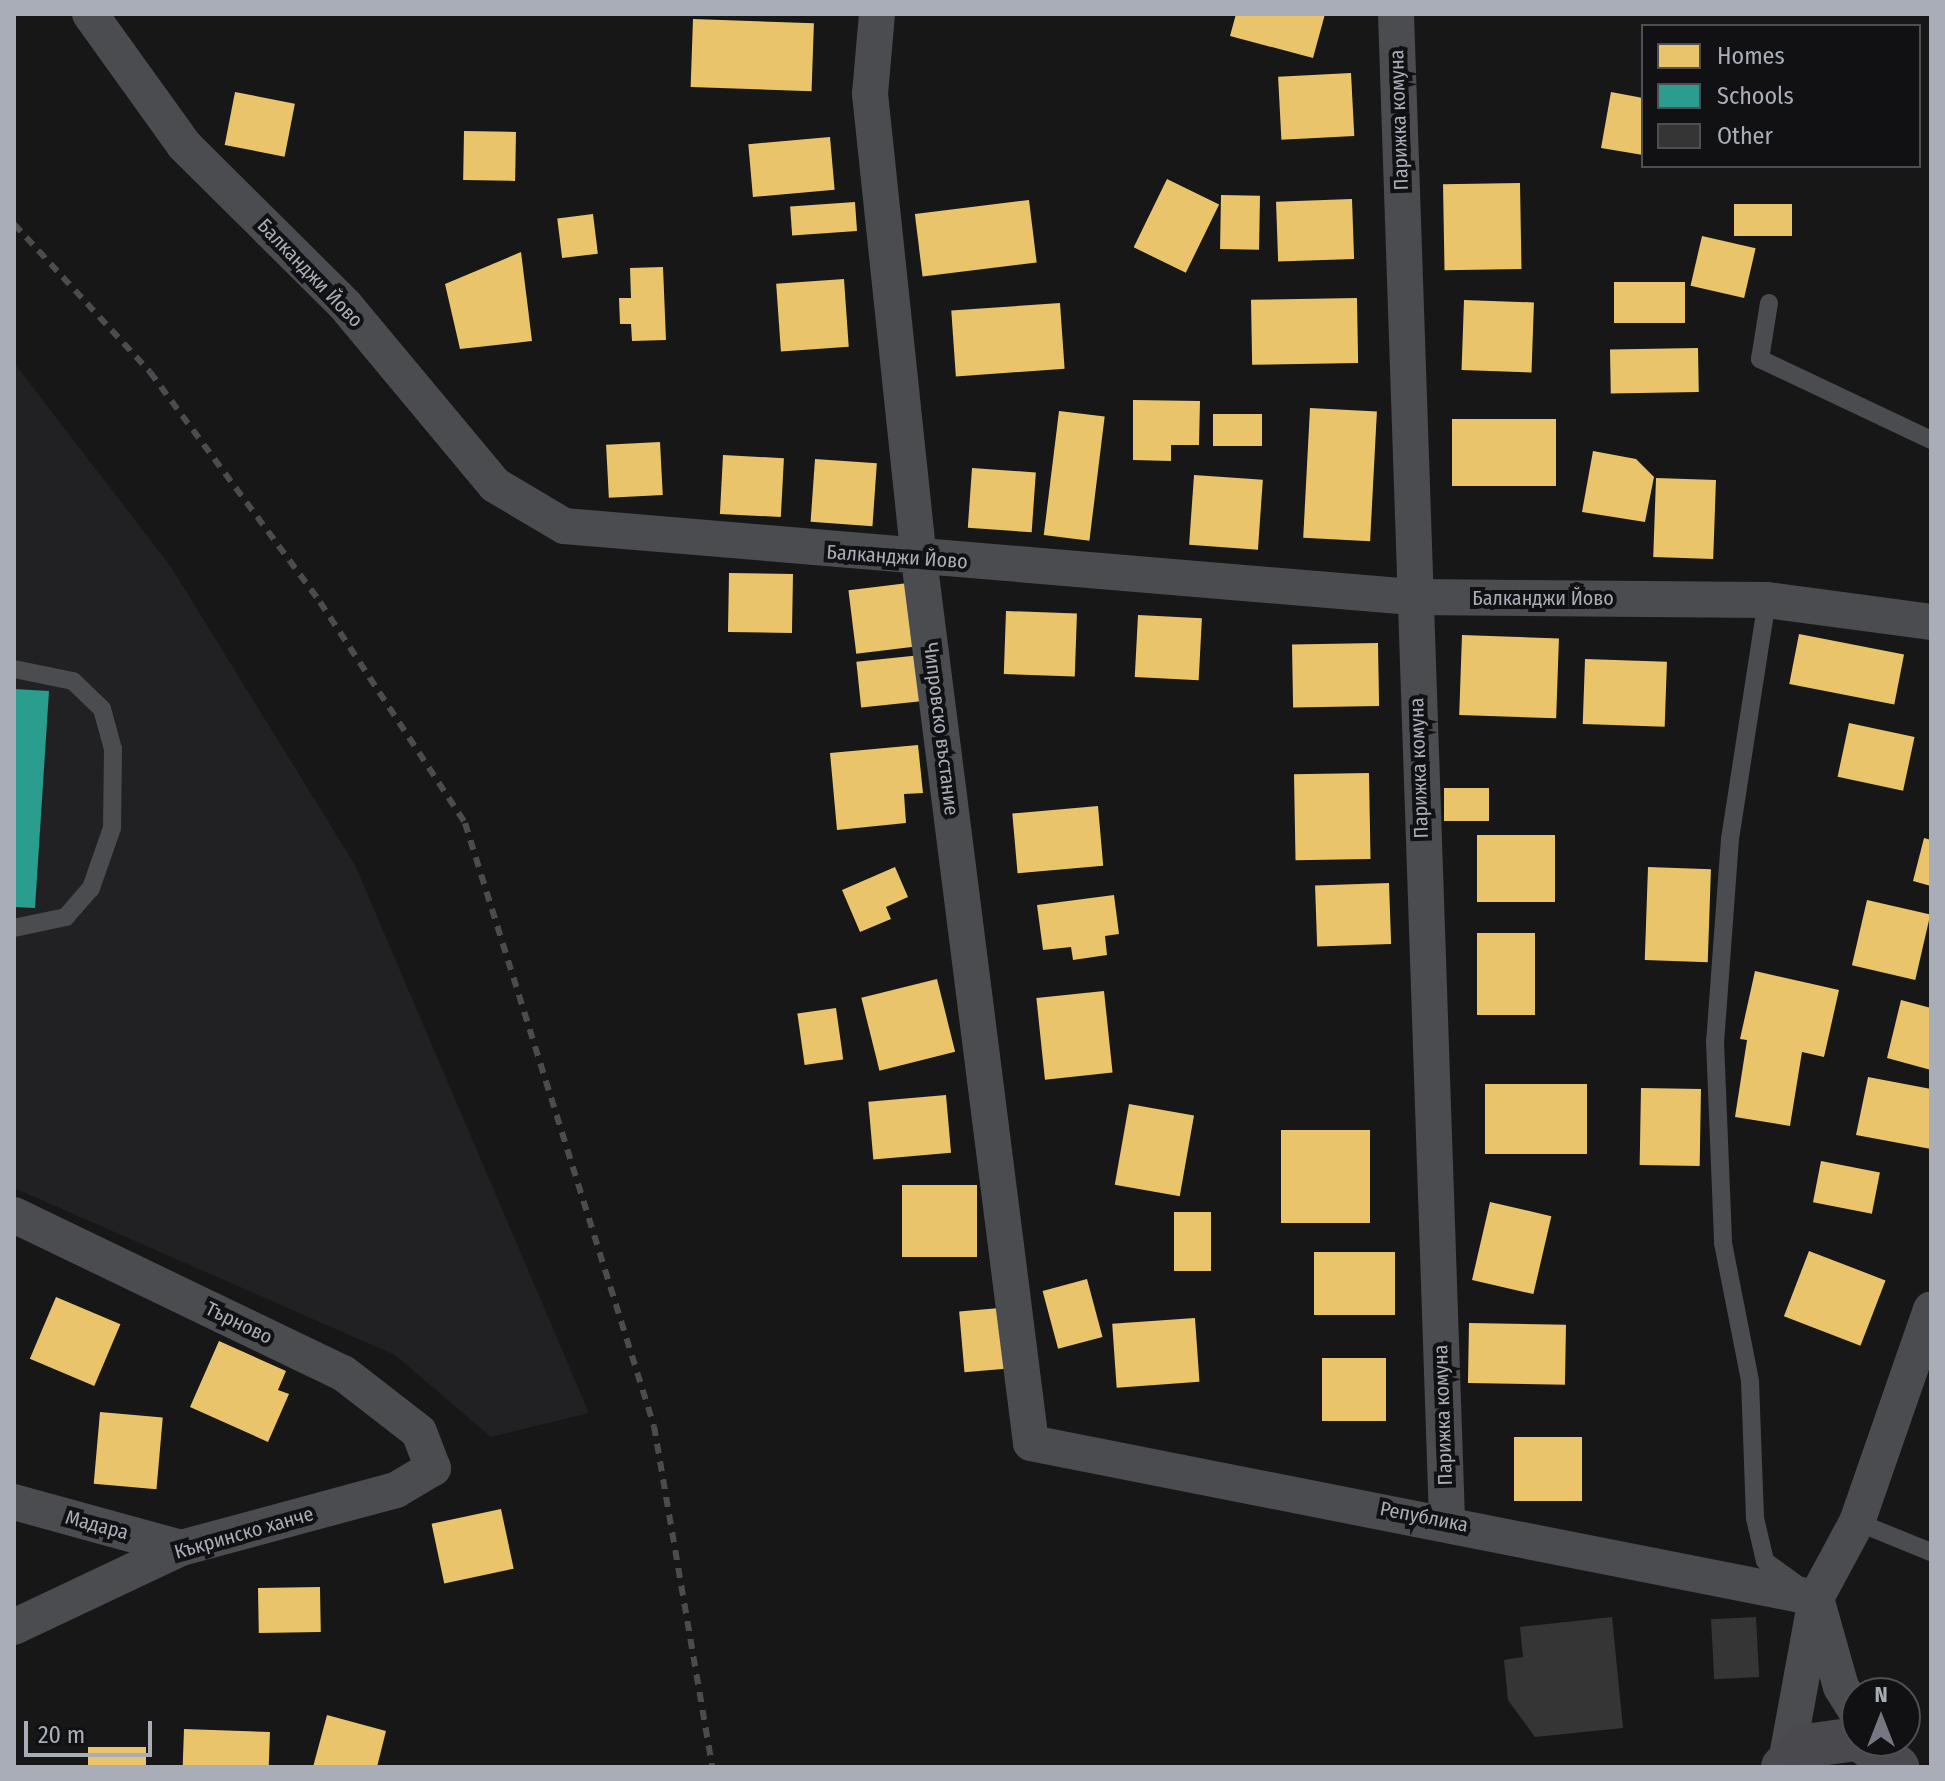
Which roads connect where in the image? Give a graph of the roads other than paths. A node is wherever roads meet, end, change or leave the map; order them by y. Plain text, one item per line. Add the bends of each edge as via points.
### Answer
1 (90, 14) edge
2 (877, 14) edge
3 (1396, 14) edge
4 (1769, 303) dead end
5 (1931, 440) edge
6 (919, 559) junction
7 (1412, 597) junction
8 (1767, 600) junction
9 (1931, 622) edge
10 (14, 669) edge
11 (14, 928) edge
12 (14, 1215) edge
13 (1931, 1309) edge
14 (1031, 1443) joint
15 (433, 1468) joint
16 (14, 1502) edge
17 (1447, 1521) junction
18 (1857, 1522) junction
19 (181, 1548) junction
20 (1931, 1552) edge
21 (1816, 1598) junction
22 (14, 1627) edge
23 (1841, 1687) edge
24 (1841, 1738) edge
25 (1784, 1764) edge

1 - 6 street, Балканджи Йово via 184,145 345,305 495,485 564,526
2 - 6 street, Чипровско въстание via 870,94
3 - 7 street, Парижка комуна
4 - 5 lane via 1760,359
6 - 7 street, Балканджи Йово
6 - 14 street, Чипровско въстание
7 - 8 street, Балканджи Йово
7 - 17 street, Парижка комуна
8 - 9 street, Балканджи Йово
8 - 21 lane via 1730,839 1715,1041 1722,1227 1750,1381 1755,1518 1765,1561
10 - 11 lane via 73,681 102,709 113,749 112,828 91,888 66,917
12 - 15 street, Търново via 343,1373 419,1432
13 - 18 street
14 - 17 street, Република
15 - 19 street, Къкринско ханче via 396,1490
16 - 19 street, Мадара
17 - 21 street, Република
18 - 20 lane
18 - 21 street
19 - 22 street, Къкринско ханче
21 - 23 street
21 - 25 street
24 - 25 street via 1829,1737

